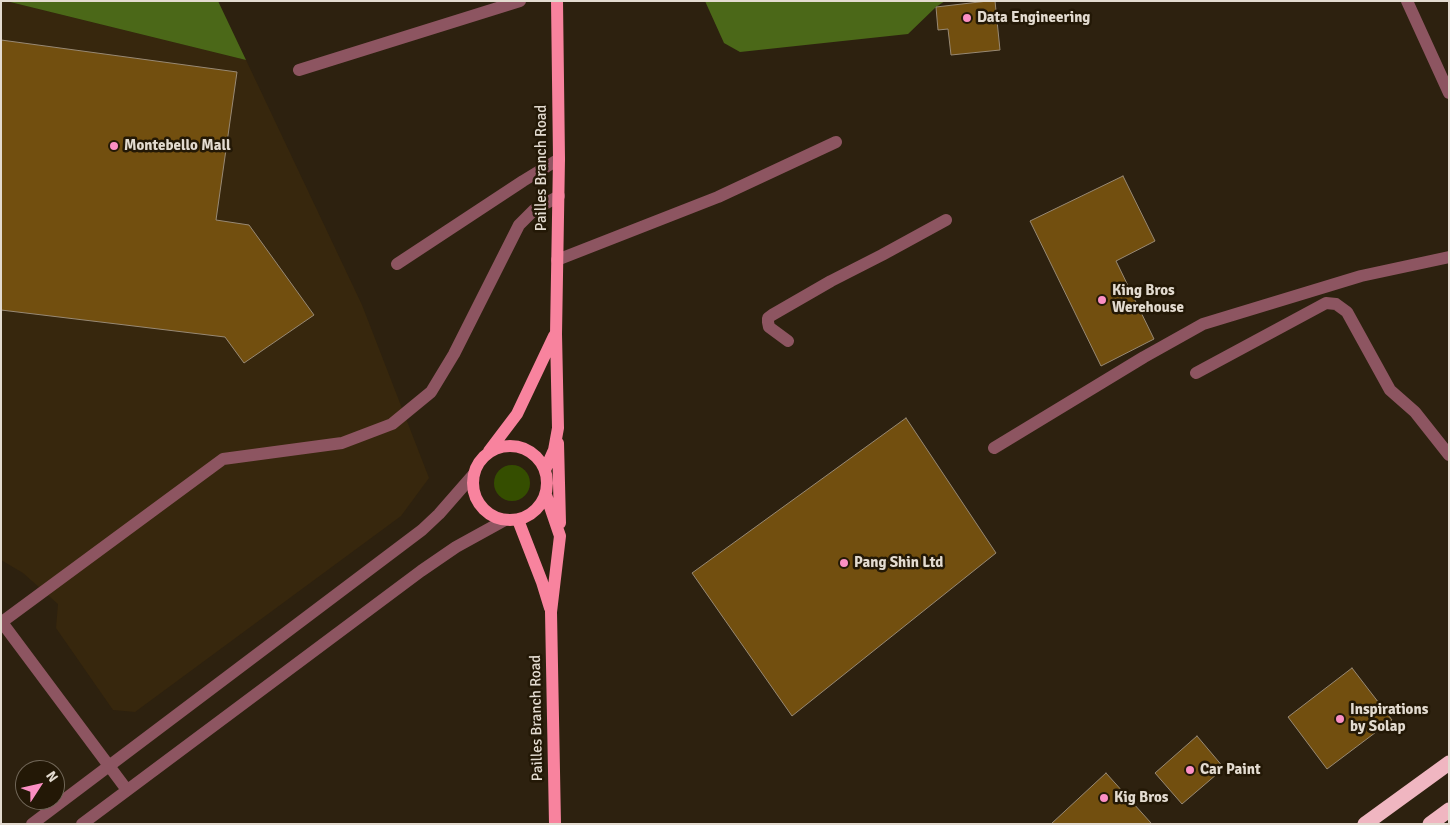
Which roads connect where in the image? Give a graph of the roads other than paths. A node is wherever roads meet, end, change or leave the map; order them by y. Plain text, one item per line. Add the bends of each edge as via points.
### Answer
1 (520, 1) edge
2 (558, 1) edge
3 (1407, 1) edge
4 (299, 70) dead end
5 (1449, 93) edge
6 (836, 142) dead end
7 (559, 160) junction
8 (559, 196) junction
9 (946, 220) dead end
10 (1449, 257) edge
11 (557, 260) junction
12 (397, 264) dead end
13 (556, 334) junction
14 (788, 341) dead end
15 (1196, 373) dead end
16 (558, 428) junction
17 (994, 448) dead end
18 (487, 454) junction
19 (1449, 455) edge
20 (545, 470) junction
21 (474, 474) junction
22 (546, 495) junction
23 (511, 520) junction
24 (560, 536) junction
25 (551, 612) junction
26 (2, 621) edge
27 (1449, 763) edge
28 (109, 766) junction
29 (128, 790) junction
30 (1449, 810) edge
31 (32, 824) edge
32 (82, 824) edge
33 (555, 824) edge
34 (1365, 824) edge
35 (1430, 824) edge

1 - 4 street
2 - 7 main road, Pailles Branch Road
3 - 5 street
6 - 11 street via 718,198
7 - 8 main road, Pailles Branch Road
7 - 12 street
8 - 11 main road, Pailles Branch Road
8 - 26 street via 534,210 519,225 454,354 431,392 392,424 342,443 223,459
9 - 14 street via 830,281 768,318 769,327
10 - 17 street via 1361,276 1203,324
11 - 13 main road, Pailles Branch Road
13 - 16 main road, Pailles Branch Road
13 - 18 main road, Pailles Branch Road via 517,414
15 - 19 street via 1326,303 1336,304 1347,312 1390,390 1415,412
16 - 20 main road, Pailles Branch Road via 554,450
16 - 24 main road
18 - 20 main road via 513,446 538,458
18 - 21 main road
20 - 22 main road
21 - 23 main road via 476,499 483,509 493,516
21 - 28 street via 422,530
22 - 23 main road via 530,515
22 - 24 main road, Pailles Branch Road
23 - 25 main road, Pailles Branch Road via 542,582
23 - 29 street via 456,547 422,570
24 - 25 main road, Pailles Branch Road
25 - 33 main road, Pailles Branch Road
26 - 28 street
27 - 34 highway
28 - 29 street
28 - 31 street
29 - 32 street
30 - 35 highway

